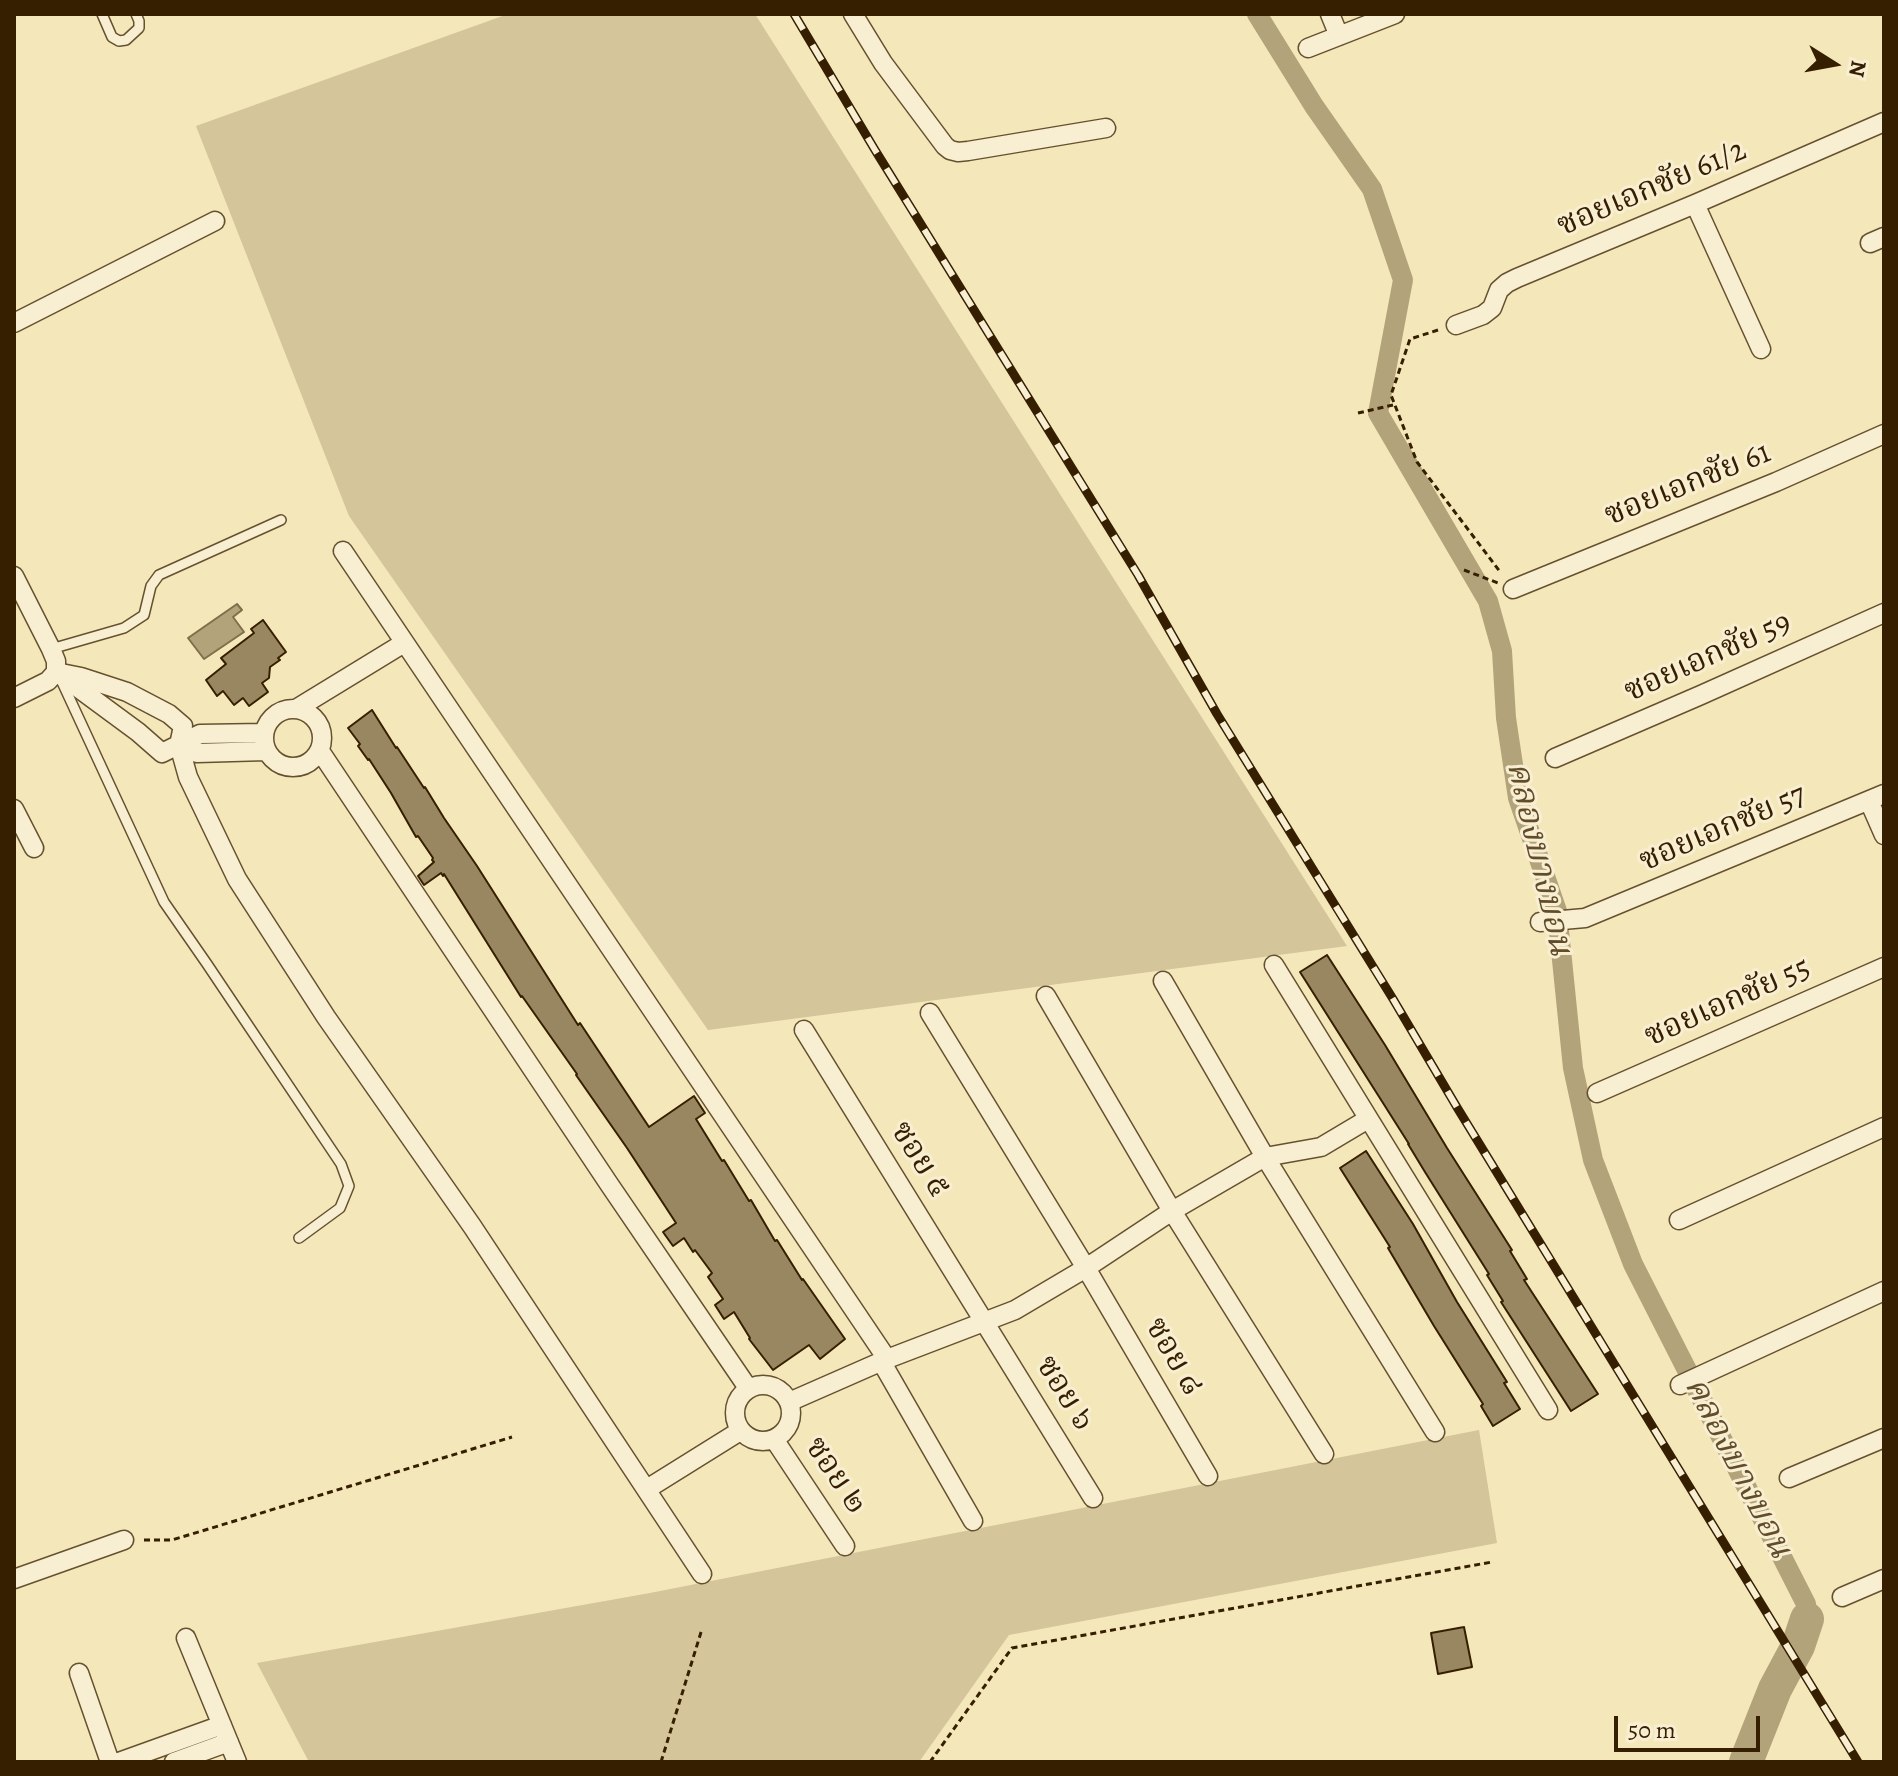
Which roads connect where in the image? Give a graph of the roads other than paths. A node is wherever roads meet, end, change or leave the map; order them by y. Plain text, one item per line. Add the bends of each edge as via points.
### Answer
1 (102, 14) edge
2 (136, 14) edge
3 (853, 14) edge
4 (1330, 14) edge
5 (1395, 14) edge
6 (1339, 36) junction
7 (1308, 48) dead end
8 (1884, 122) edge
9 (1106, 128) dead end
10 (1695, 204) junction
11 (215, 221) dead end
12 (14, 323) edge
13 (1456, 325) road end
14 (1761, 349) dead end
15 (1884, 434) edge
16 (281, 520) dead end
17 (343, 551) dead end
18 (14, 576) edge
19 (1513, 589) road end
20 (1884, 613) edge
21 (404, 643) junction
22 (51, 649) junction
23 (56, 672) junction
24 (14, 698) edge
25 (296, 709) junction
26 (265, 742) junction
27 (179, 745) junction
28 (320, 751) junction
29 (1555, 758) dead end
30 (1876, 797) edge
31 (14, 809) edge
32 (1884, 835) edge
33 (34, 848) dead end
34 (1540, 922) dead end
35 (1274, 965) dead end
36 (1884, 967) edge
37 (1163, 981) dead end
38 (1046, 996) dead end
39 (930, 1013) dead end
40 (804, 1030) dead end
41 (1597, 1093) dead end
42 (1368, 1119) junction
43 (1884, 1127) edge
44 (1265, 1157) junction
45 (1172, 1211) junction
46 (1679, 1220) dead end
47 (299, 1238) dead end
48 (1086, 1268) junction
49 (1884, 1291) edge
50 (984, 1321) junction
51 (884, 1360) junction
52 (1680, 1385) dead end
53 (748, 1388) junction
54 (789, 1402) junction
55 (1548, 1410) dead end
56 (740, 1431) junction
57 (1435, 1432) dead end
58 (1884, 1438) edge
59 (774, 1439) junction
60 (1324, 1454) dead end
61 (1208, 1476) dead end
62 (1789, 1478) dead end
63 (647, 1489) junction
64 (1093, 1498) dead end
65 (973, 1521) dead end
66 (124, 1540) road end
67 (845, 1546) dead end
68 (702, 1574) dead end
69 (14, 1579) edge
70 (1884, 1579) edge
71 (1842, 1597) dead end
72 (186, 1638) dead end
73 (79, 1673) dead end
74 (226, 1734) junction
75 (110, 1762) edge
76 (119, 1762) edge
77 (174, 1762) edge
78 (237, 1762) edge

1 - 2 lane via 119,41 139,28
3 - 9 street via 883,63 950,150
4 - 6 street
5 - 6 street
6 - 7 street
8 - 10 street, ซอยเอกชัย 61/2
10 - 13 street, ซอยเอกชัย 61/2 via 1507,283 1492,308
10 - 14 street
11 - 12 street
15 - 19 street, ซอยเอกชัย 61
16 - 22 lane via 159,575 144,615 124,628
17 - 21 street
18 - 22 street
20 - 29 street, ซอยเอกชัย 59
21 - 25 street
21 - 51 street
22 - 23 street
23 - 24 street
23 - 27 street via 162,753
23 - 27 street via 127,692 169,714 183,726
23 - 47 lane via 164,902 341,1164 349,1186 340,1208
25 - 26 street via 272,717
25 - 28 street via 318,722
26 - 27 street via 197,753
26 - 28 street via 276,763 290,767 315,760
27 - 63 street via 188,777 237,879
28 - 53 street
30 - 32 street
30 - 34 street, ซอยเอกชัย 57 via 1585,918
31 - 33 street
35 - 42 street
36 - 41 street, ซอยเอกชัย 55
37 - 44 street
38 - 45 street
39 - 48 street, ซอย ๘
40 - 50 street, ซอย ๕
42 - 44 street via 1321,1147
42 - 55 street
43 - 46 street
44 - 45 street
44 - 57 street
45 - 48 street
45 - 60 street
48 - 50 street via 1015,1310
48 - 61 street, ซอย ๘
49 - 52 street
50 - 51 street
50 - 64 street, ซอย ๖
51 - 54 street
51 - 65 street
53 - 54 street via 771,1386
53 - 56 street via 735,1410
54 - 59 street via 788,1426
56 - 59 street via 755,1441
56 - 63 street
58 - 62 street
59 - 67 street, ซอย ๒
63 - 68 street
66 - 69 street
70 - 71 street
72 - 74 street
73 - 75 street
74 - 76 street
74 - 77 street
74 - 78 street

